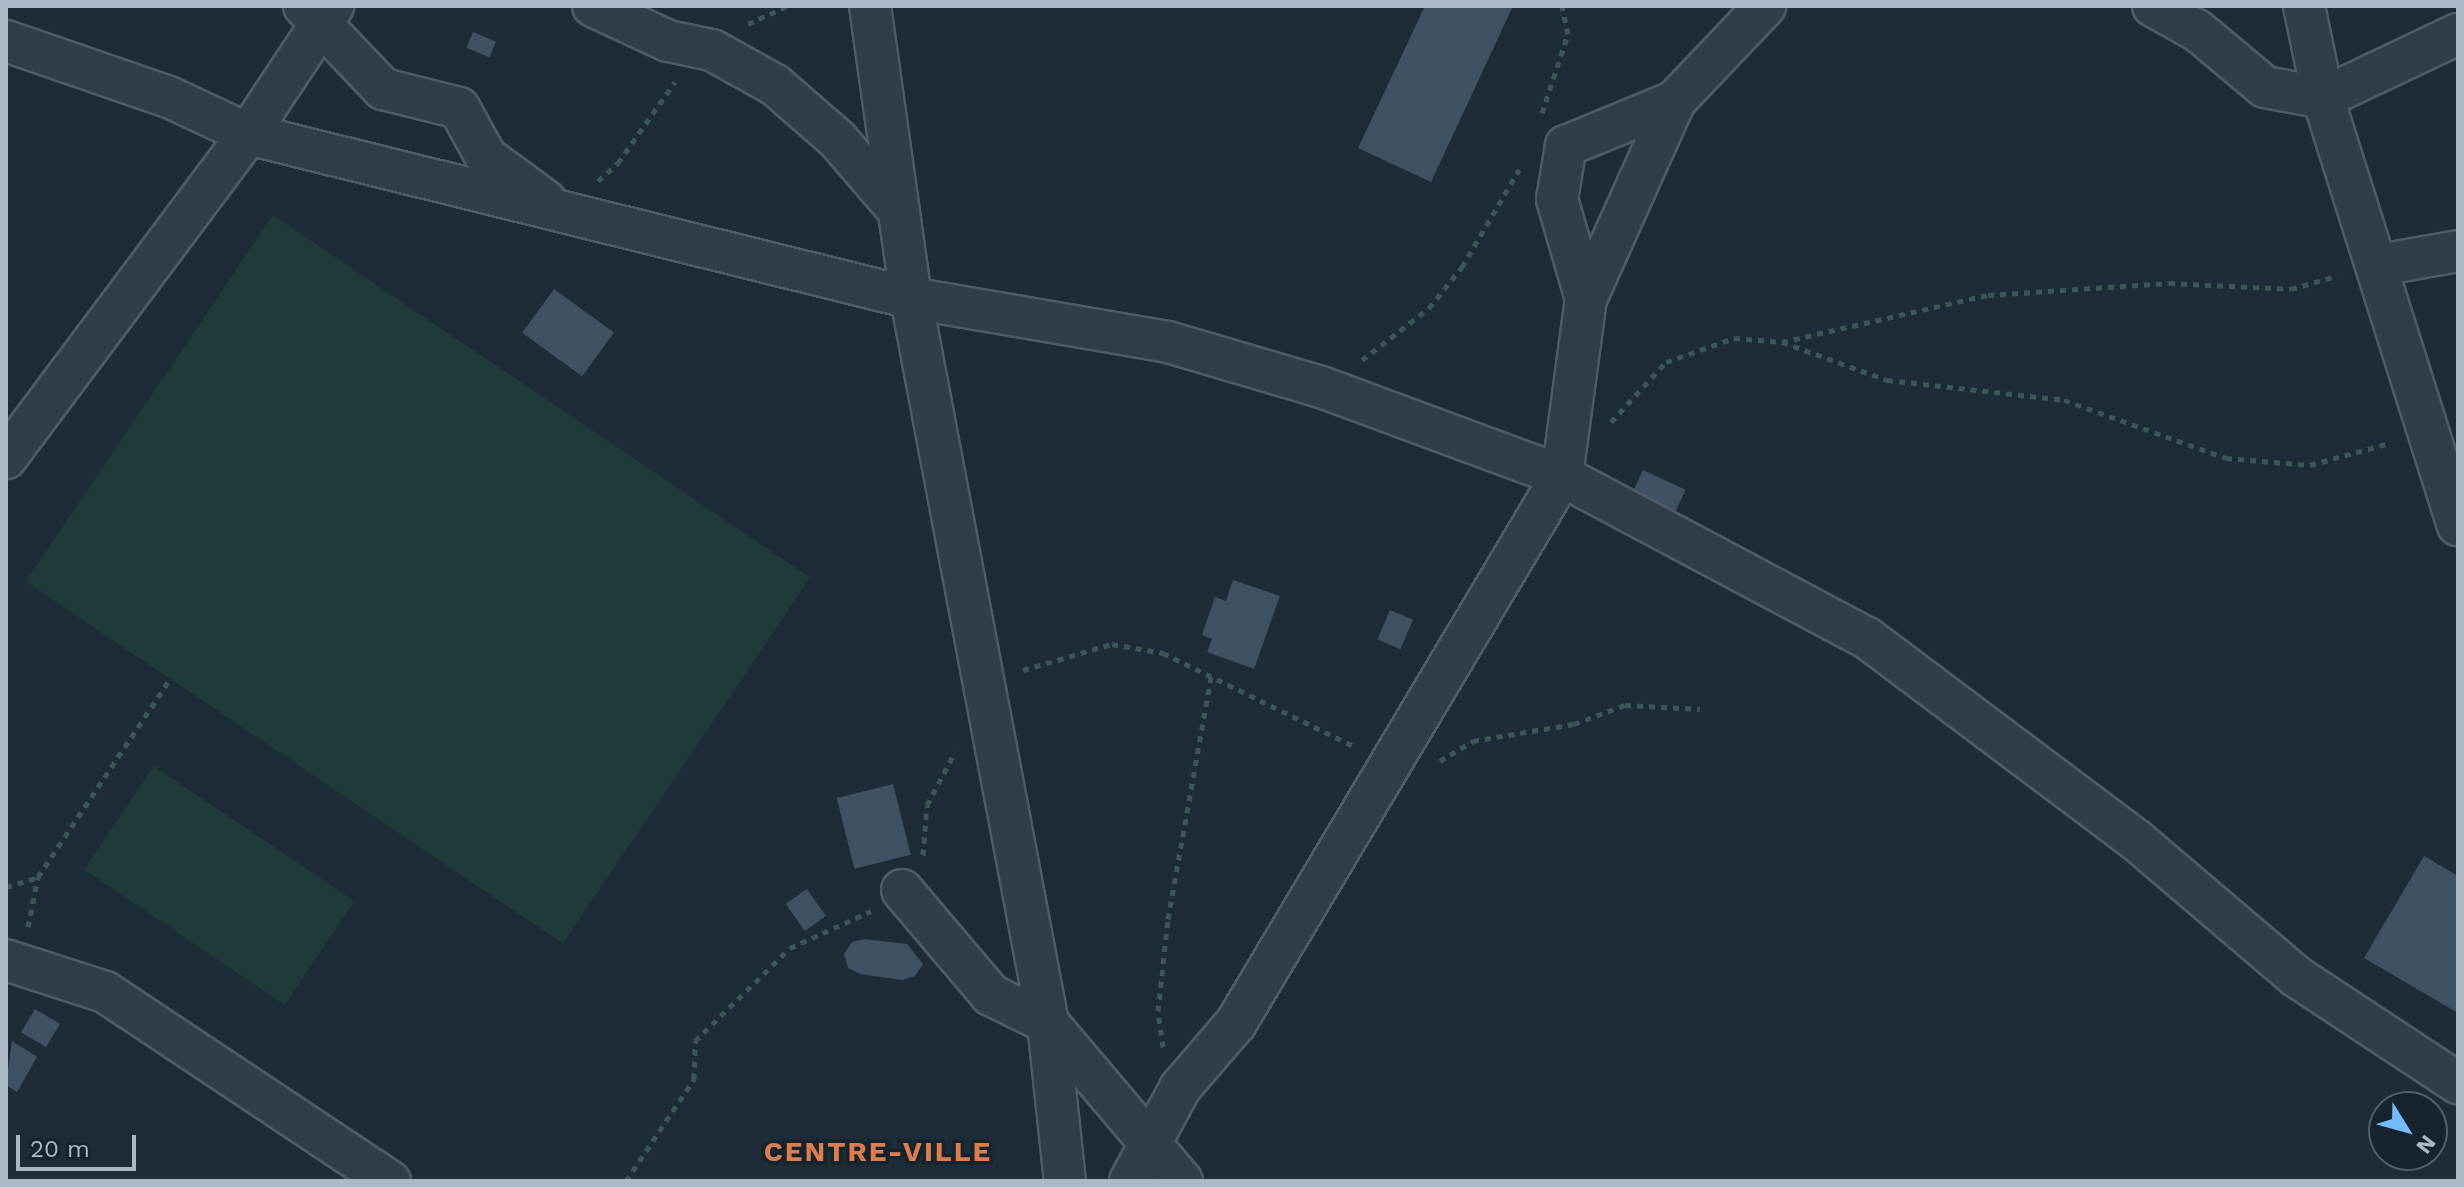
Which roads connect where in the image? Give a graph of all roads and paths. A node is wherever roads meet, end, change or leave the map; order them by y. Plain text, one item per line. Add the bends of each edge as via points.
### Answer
1 (593, 6) edge
2 (787, 6) edge
3 (870, 6) edge
4 (1562, 6) edge
5 (1765, 6) edge
6 (2153, 6) edge
7 (2304, 6) edge
8 (319, 12) edge
9 (2458, 34) edge
10 (6, 41) edge
11 (712, 50) junction
12 (2323, 98) junction
13 (1675, 101) junction
14 (1537, 129) dead end
15 (248, 134) junction
16 (1525, 157) dead end
17 (899, 211) junction
18 (561, 212) junction
19 (2458, 251) edge
20 (2379, 265) junction
21 (911, 298) junction
22 (1586, 299) junction
23 (1782, 342) junction
24 (1321, 387) junction
25 (1604, 430) dead end
26 (2427, 433) junction
27 (6, 458) edge
28 (1562, 476) junction
29 (2458, 525) edge
30 (1212, 672) junction
31 (170, 679) dead end
32 (986, 693) junction
33 (1700, 709) dead end
34 (957, 749) dead end
35 (1386, 767) junction
36 (6, 887) edge
37 (902, 890) junction
38 (6, 960) edge
39 (1048, 1023) junction
40 (2458, 1083) edge
41 (1170, 1107) junction
42 (1151, 1146) junction
43 (390, 1181) edge
44 (626, 1181) edge
45 (1065, 1181) edge
46 (1130, 1181) edge
47 (1182, 1181) edge

1 - 11 street via 668,41
2 - 11 path via 734,30
3 - 17 street
4 - 14 path via 1568,34
5 - 13 street
6 - 12 street via 2198,31 2265,87
7 - 12 street
8 - 15 street
8 - 18 street via 383,89 459,108 486,157
9 - 12 street
10 - 15 street via 169,97
11 - 17 street via 775,85 837,139
11 - 18 path via 666,90 618,163
12 - 20 street
13 - 22 street
13 - 22 street via 1566,146 1557,199
15 - 18 street
15 - 27 street
16 - 24 path via 1462,267 1429,308
17 - 21 street
18 - 21 street
19 - 20 street
20 - 23 path via 2291,289 2169,283 1988,295
20 - 26 street
21 - 24 street via 1168,342
21 - 32 street
22 - 28 street
23 - 25 path via 1734,338 1666,362
23 - 26 path via 1887,380 2064,400 2226,458 2310,465
24 - 28 street
26 - 29 street
28 - 35 street
28 - 40 street via 1867,638 2136,840 2297,977
30 - 32 path via 1163,653 1112,644 1023,670
30 - 35 path
30 - 41 path via 1168,919 1158,1011
31 - 36 path via 38,877
32 - 39 street
33 - 35 path via 1625,705 1574,724 1473,741 1429,768
34 - 37 path via 927,805 921,876
35 - 41 street via 1236,1023
37 - 39 street via 991,995
37 - 44 path via 876,909 790,948 695,1041 694,1079
38 - 43 street via 105,992
39 - 42 street
39 - 45 street
41 - 42 street
42 - 46 street
42 - 47 street

